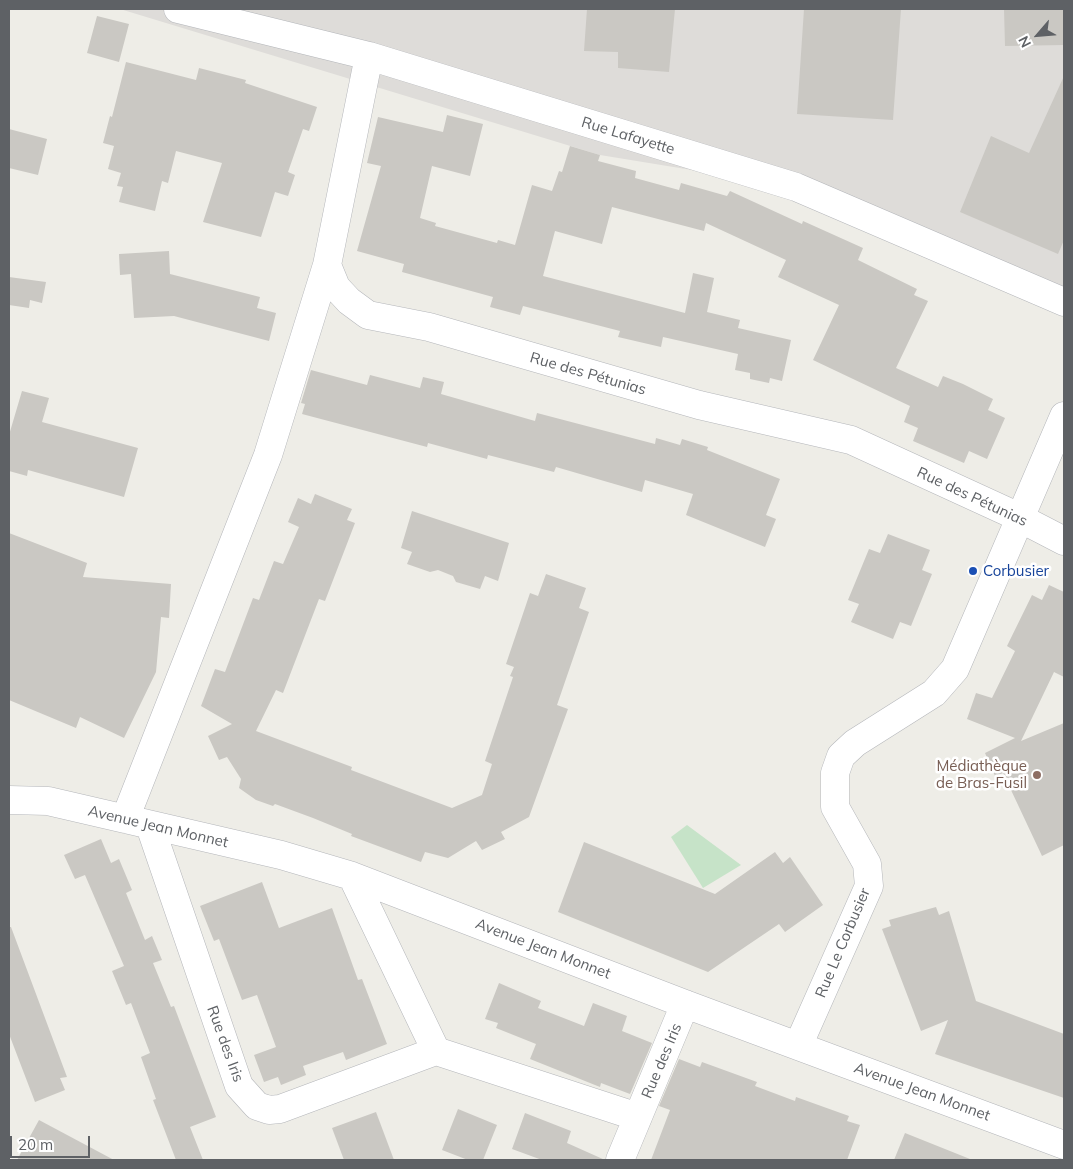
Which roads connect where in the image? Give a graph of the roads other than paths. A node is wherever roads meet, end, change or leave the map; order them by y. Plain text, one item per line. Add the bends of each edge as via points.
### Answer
1 (178, 9) edge
2 (369, 56) junction
3 (327, 265) junction
4 (1064, 302) edge
5 (1064, 416) edge
6 (1021, 518) junction
7 (1064, 541) edge
8 (9, 800) edge
9 (137, 822) junction
10 (352, 876) junction
11 (685, 1004) junction
12 (798, 1046) junction
13 (436, 1051) junction
14 (638, 1117) junction
15 (1064, 1145) edge
16 (620, 1160) edge

1 - 2 street, Rue Lafayette
2 - 3 street
2 - 4 street, Rue Lafayette via 796,187
3 - 6 street, Rue des Pétunias via 336,287 368,315 429,328 699,406 851,440
3 - 9 street via 268,455
5 - 6 street, Rue Le Corbusier
6 - 7 street, Rue des Pétunias
6 - 12 street, Rue Le Corbusier via 955,670 934,693 855,743 842,756 835,773 836,807 866,864 869,886
8 - 9 street, Avenue Jean Monnet via 48,801
9 - 10 street, Avenue Jean Monnet
9 - 13 street, Rue des Iris via 239,1086 258,1106 280,1109
10 - 11 street, Avenue Jean Monnet
10 - 13 street
11 - 12 street, Avenue Jean Monnet
11 - 14 street, Rue des Iris
12 - 15 street, Avenue Jean Monnet
13 - 14 street, Rue des Iris
14 - 16 street, Rue des Iris

